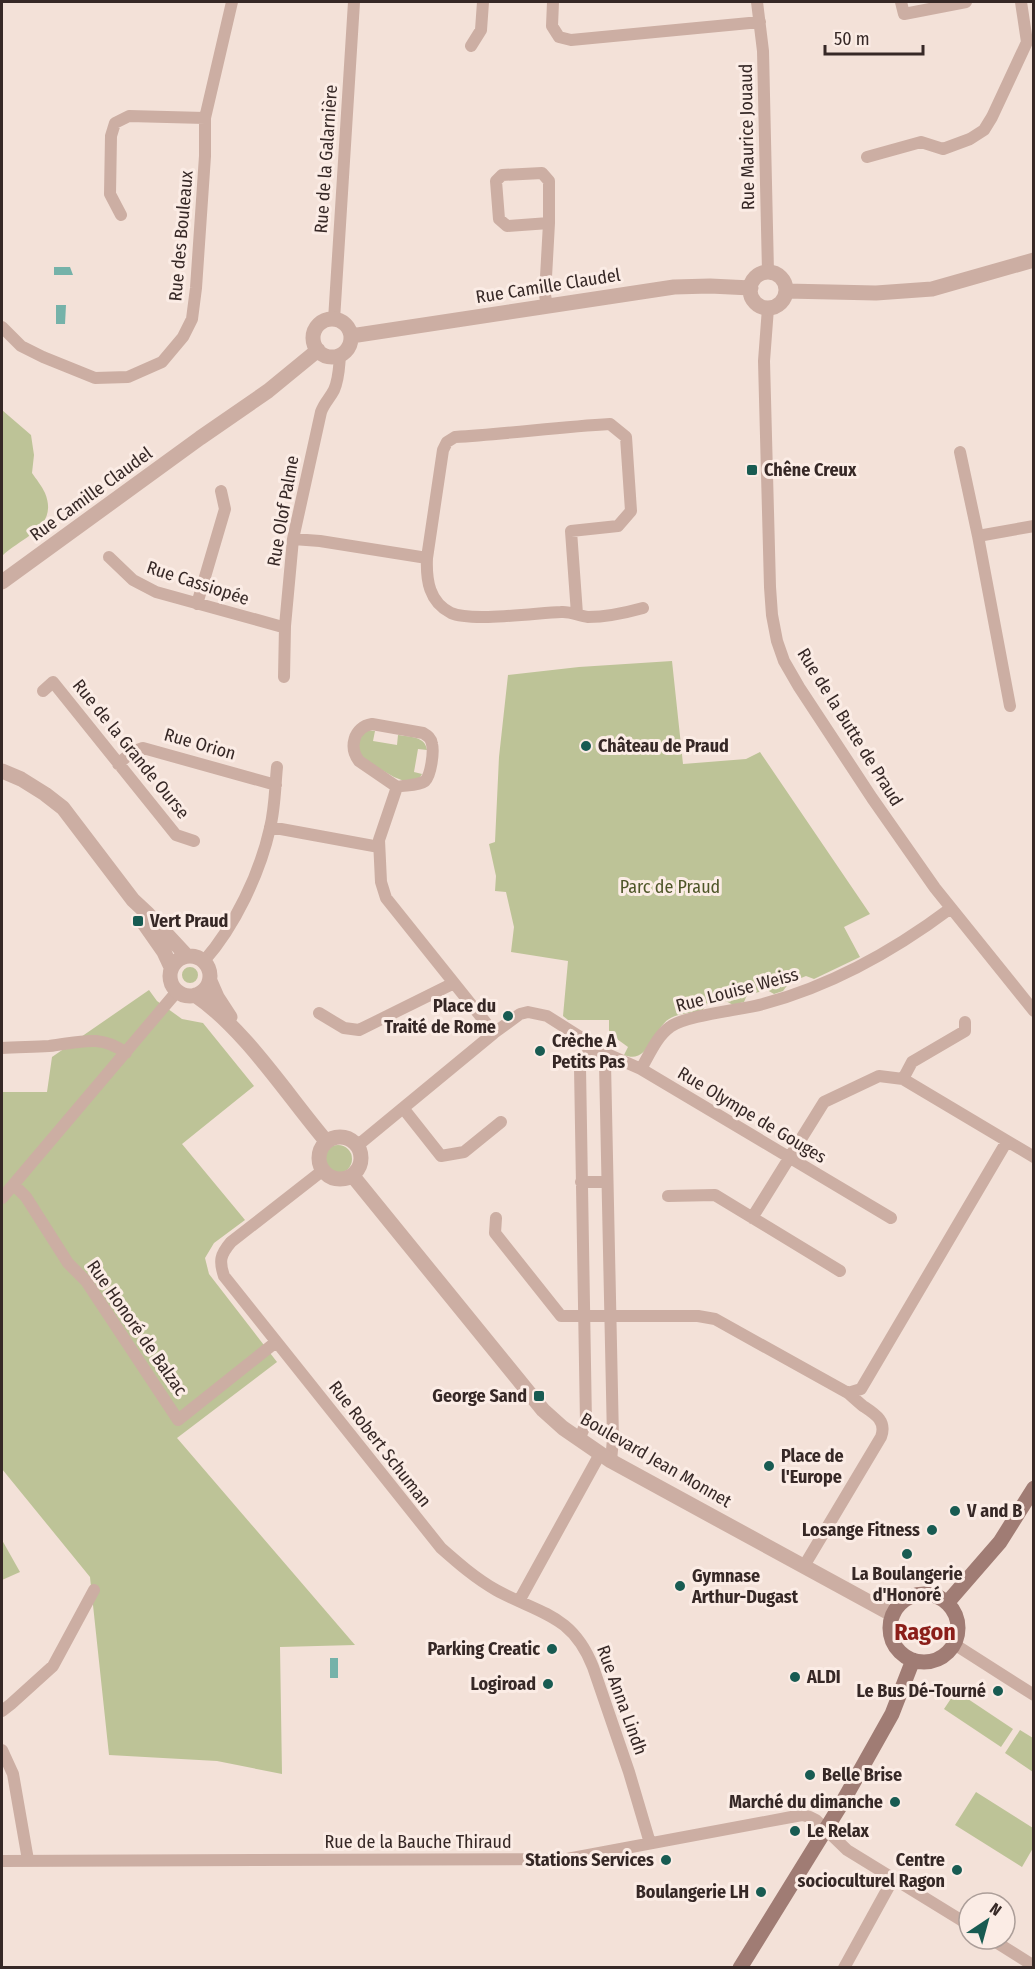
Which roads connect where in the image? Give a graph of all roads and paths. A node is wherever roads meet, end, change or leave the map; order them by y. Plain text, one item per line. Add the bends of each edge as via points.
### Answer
1 (232, 2) edge
2 (354, 2) edge
3 (483, 2) edge
4 (553, 2) edge
5 (757, 2) edge
6 (901, 2) edge
7 (966, 2) edge
8 (1021, 2) edge
9 (760, 22) junction
10 (471, 46) dead end
11 (205, 118) junction
12 (867, 157) dead end
13 (122, 215) dead end
14 (549, 223) junction
15 (1034, 260) edge
16 (768, 272) junction
17 (751, 288) junction
18 (786, 291) junction
19 (547, 306) junction
20 (768, 308) junction
21 (334, 320) junction
22 (2, 327) edge
23 (351, 336) junction
24 (318, 350) junction
25 (340, 356) junction
26 (960, 452) dead end
27 (221, 491) dead end
28 (1034, 526) edge
29 (978, 536) junction
30 (293, 539) junction
31 (109, 557) dead end
32 (427, 558) junction
33 (2, 582) edge
34 (197, 604) junction
35 (643, 608) dead end
36 (577, 614) junction
37 (285, 626) junction
38 (284, 677) dead end
39 (43, 691) dead end
40 (1010, 706) dead end
41 (118, 764) junction
42 (277, 767) dead end
43 (2, 771) edge
44 (276, 785) junction
45 (397, 787) junction
46 (270, 827) junction
47 (194, 841) dead end
48 (379, 847) junction
49 (133, 900) junction
50 (951, 908) junction
51 (186, 956) junction
52 (204, 961) junction
53 (171, 966) junction
54 (210, 981) junction
55 (454, 983) junction
56 (174, 989) junction
57 (195, 996) junction
58 (1034, 1011) edge
59 (319, 1013) dead end
60 (965, 1022) dead end
61 (237, 1031) junction
62 (494, 1033) junction
63 (592, 1045) junction
64 (2, 1048) edge
65 (126, 1053) junction
66 (641, 1068) junction
67 (903, 1079) junction
68 (402, 1108) junction
69 (501, 1122) dead end
70 (1007, 1141) junction
71 (326, 1142) junction
72 (356, 1144) junction
73 (1034, 1157) edge
74 (788, 1158) junction
75 (322, 1171) junction
76 (352, 1175) junction
77 (581, 1182) junction
78 (607, 1182) junction
79 (14, 1185) junction
80 (668, 1196) dead end
81 (2, 1198) edge
82 (496, 1218) dead end
83 (752, 1218) junction
84 (891, 1218) dead end
85 (840, 1271) dead end
86 (610, 1315) junction
87 (583, 1316) junction
88 (276, 1342) junction
89 (848, 1393) junction
90 (579, 1440) junction
91 (606, 1457) junction
92 (1034, 1488) edge
93 (804, 1566) junction
94 (94, 1590) dead end
95 (519, 1601) junction
96 (947, 1603) junction
97 (893, 1615) junction
98 (954, 1644) junction
99 (913, 1660) junction
100 (1034, 1695) edge
101 (2, 1711) edge
102 (2, 1750) edge
103 (825, 1831) junction
104 (650, 1843) junction
105 (28, 1860) junction
106 (2, 1861) edge
107 (892, 1879) junction
108 (957, 1918) edge
109 (1010, 1951) edge
110 (1034, 1966) edge
111 (740, 1968) edge
112 (844, 1968) edge

1 - 11 street, Rue des Bouleaux
2 - 21 street, Rue de la Galarnière
3 - 10 street via 480,30
4 - 9 street via 552,26 559,37 571,40
5 - 9 street, Rue Maurice Jouaud
6 - 7 street via 904,14
8 - 12 street via 1028,42 984,130 943,149 921,142
9 - 16 street, Rue Maurice Jouaud
11 - 13 street via 129,116 116,123 111,136 110,194
11 - 22 street, Rue des Bouleaux via 192,318 183,337 162,362 128,377 95,378 21,346
14 - 14 street via 549,181 542,173 502,175 496,182 499,219 507,226
14 - 19 street
15 - 18 street via 932,289 876,293
16 - 17 street via 757,276
16 - 18 street via 781,278
17 - 19 street, Rue Camille Claudel via 674,287
17 - 20 street via 754,301
18 - 20 street via 780,303
19 - 23 street, Rue Camille Claudel
20 - 50 street, Rue de la Butte de Praud via 764,360 770,587 777,641 799,687
21 - 23 street via 345,325
21 - 24 street via 323,322 315,330
23 - 25 street via 349,347
24 - 25 street via 326,356
24 - 33 street, Rue Camille Claudel via 268,391
25 - 30 street, Rue Olof Palme via 339,375 321,412
26 - 29 street
27 - 34 street via 225,509
28 - 29 street
29 - 40 street
30 - 32 street
30 - 37 street, Rue Olof Palme
31 - 34 street, Rue Cassiopée via 143,586
32 - 36 street via 430,593 451,613 467,618
32 - 36 street via 447,442 454,437 610,424 626,437 631,511 618,526 571,531
34 - 37 street, Rue Cassiopée
35 - 36 street via 624,614
37 - 38 street, Rue Olof Palme
39 - 41 street, Rue de la Grande Ourse via 53,682
41 - 44 street, Rue Orion via 143,748
41 - 47 street, Rue de la Grande Ourse via 176,835
42 - 44 street
43 - 49 street via 21,779 63,808
44 - 46 street
45 - 45 street via 354,755 353,742 366,725 429,737 433,746 429,776 418,784
45 - 48 street
46 - 48 street
46 - 52 street via 249,890
48 - 55 street via 386,898
49 - 51 street
49 - 53 street
50 - 58 street, Rue de la Butte de Praud
50 - 66 street, Rue Louise Weiss via 869,962 816,986 764,1004 675,1024 663,1034
51 - 52 street
51 - 53 street
52 - 54 street
53 - 56 street
54 - 57 street
54 - 61 street
55 - 59 street via 359,1030 344,1028
55 - 62 street
56 - 57 street
56 - 65 street via 174,995
57 - 61 street
60 - 67 street via 964,1031 912,1062
61 - 71 street
62 - 63 street, Rue Olympe de Gouges via 528,1012 547,1016
62 - 68 street, Rue Olympe de Gouges
63 - 66 street, Rue Olympe de Gouges
63 - 77 street via 580,1067
63 - 78 street via 605,1063
64 - 65 street via 93,1040
65 - 79 street
66 - 74 street, Rue Olympe de Gouges
67 - 70 street
67 - 74 street via 879,1076 824,1102
68 - 69 street via 441,1156 464,1152
68 - 72 street, Rue Olympe de Gouges
70 - 73 street
70 - 89 street via 861,1389
71 - 72 street via 342,1137
71 - 75 street via 318,1155
72 - 76 street via 361,1159
74 - 83 street
74 - 84 street, Rue Olympe de Gouges
75 - 76 street via 337,1180
75 - 88 street, Rue Robert Schuman via 222,1253 224,1276
76 - 90 street, Boulevard Jean Monnet via 543,1410
77 - 78 street
77 - 87 street
78 - 86 street
79 - 81 street
79 - 88 street, Rue Honoré de Balzac via 26,1197 68,1263 86,1281 178,1420
80 - 83 street via 715,1195
82 - 87 street via 495,1233 561,1316
83 - 85 street
86 - 87 street
86 - 89 street via 715,1319
86 - 91 street via 613,1439
87 - 90 street via 586,1423
88 - 95 street, Rue Robert Schuman via 441,1548 478,1579
89 - 93 street via 879,1418 882,1432
90 - 91 street, Boulevard Jean Monnet
91 - 93 street, Boulevard Jean Monnet
91 - 95 street
92 - 96 main road via 996,1547
93 - 97 street, Boulevard Jean Monnet
94 - 101 street via 53,1665
95 - 104 street, Rue Anna Lindh via 565,1624 587,1652
96 - 97 main road via 931,1595 912,1596
96 - 98 main road via 957,1618
97 - 99 main road via 893,1641
98 - 99 main road via 941,1658
98 - 100 street
99 - 103 main road via 892,1714
102 - 105 street via 13,1774
103 - 104 street, Rue de la Bauche Thiraud via 816,1821 802,1815
103 - 107 street, Rue de la Bauche Thiraud
103 - 111 main road
104 - 105 street, Rue de la Bauche Thiraud via 567,1859
105 - 106 street, Rue de la Bauche Thiraud
107 - 108 street, Rue de la Bauche Thiraud
107 - 112 street
109 - 110 street

